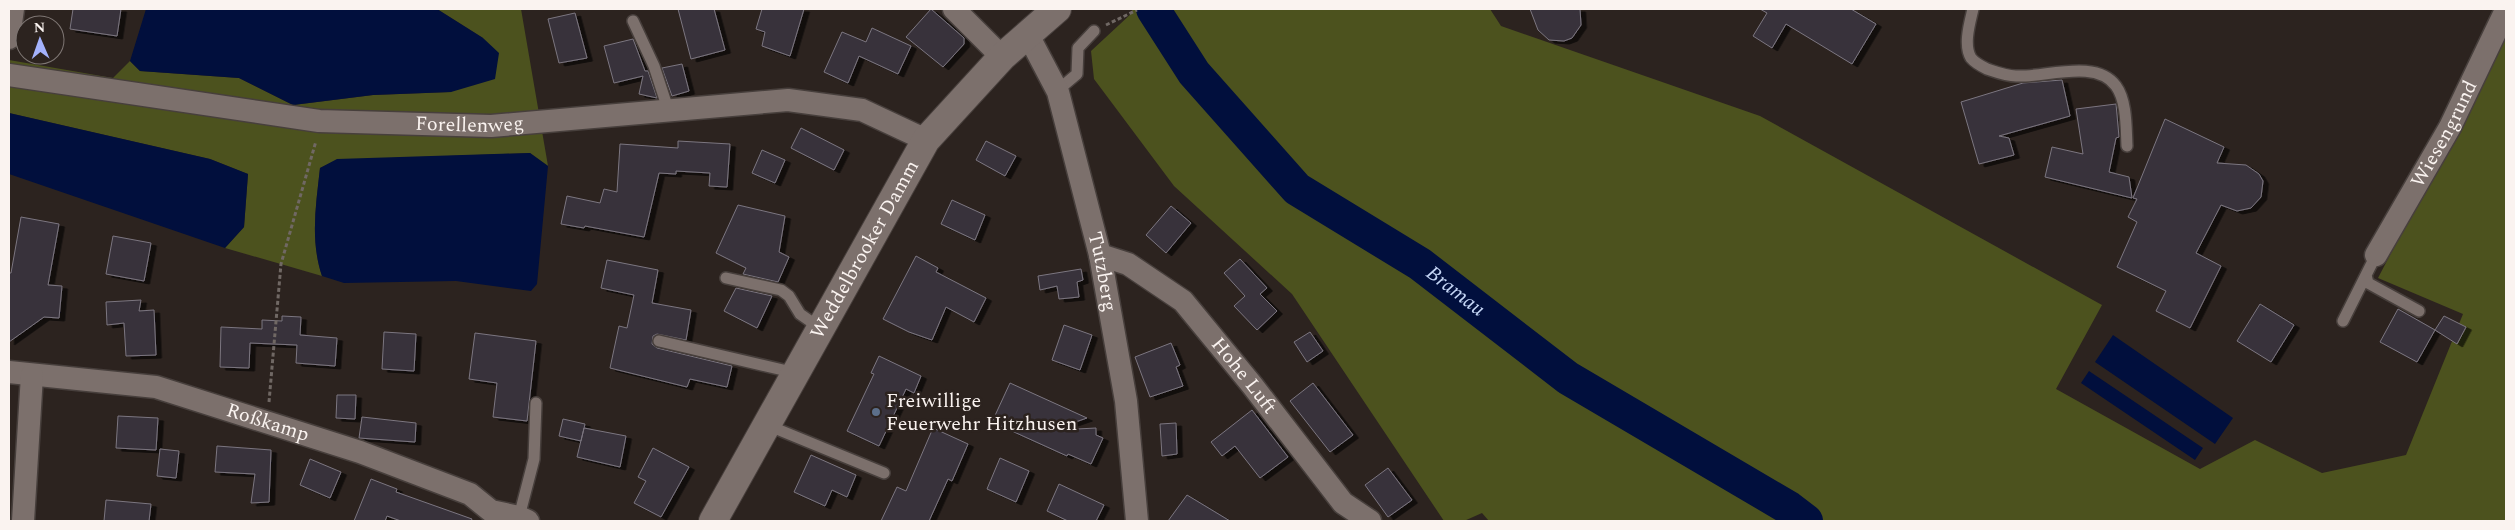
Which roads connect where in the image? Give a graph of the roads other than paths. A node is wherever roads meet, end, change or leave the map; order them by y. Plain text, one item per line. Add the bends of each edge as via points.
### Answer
1 (13, 9) edge
2 (954, 9) edge
3 (1057, 9) edge
4 (1973, 9) edge
5 (2506, 10) edge
6 (633, 21) dead end
7 (1094, 31) road end
8 (1027, 33) junction
9 (9, 38) edge
10 (1002, 57) junction
11 (9, 75) edge
12 (1058, 90) junction
13 (668, 109) junction
14 (926, 140) junction
15 (2127, 146) dead end
16 (1100, 255) junction
17 (2376, 255) joint
18 (2366, 275) junction
19 (726, 278) dead end
20 (2419, 311) dead end
21 (2344, 321) dead end
22 (820, 328) junction
23 (660, 341) dead end
24 (9, 372) edge
25 (796, 373) junction
26 (32, 375) junction
27 (536, 403) dead end
28 (767, 425) junction
29 (884, 473) dead end
30 (489, 516) edge
31 (524, 519) edge
32 (23, 521) edge
33 (713, 521) edge
34 (1137, 521) edge
35 (1370, 521) edge

1 - 9 street
2 - 10 street
3 - 8 street, Weddelbrooker Damm
4 - 15 lane via 1968,48 1971,58 1979,66 2017,77 2073,72 2105,76 2116,86 2121,99
5 - 17 street, Wiesengrund via 2450,127
6 - 13 lane via 654,66
7 - 12 lane via 1078,48 1077,74
8 - 10 street, Weddelbrooker Damm
8 - 12 street, Tutzberg
10 - 14 street, Weddelbrooker Damm
11 - 13 street, Forellenweg via 319,121 491,126
12 - 16 street, Tutzberg
13 - 14 street, Forellenweg via 788,100 862,110
14 - 22 street, Weddelbrooker Damm
16 - 34 street, Tutzberg via 1126,401
16 - 35 street, Hohe Luft via 1128,264 1183,301 1343,503
17 - 18 lane
18 - 20 lane via 2368,283
18 - 21 lane
19 - 22 lane via 782,290 800,314
22 - 25 street, Weddelbrooker Damm
23 - 25 lane
24 - 26 street, Roßkamp
25 - 28 street, Weddelbrooker Damm
26 - 30 street, Roßkamp via 156,387 268,421 470,494
26 - 32 street
27 - 31 lane via 534,459
28 - 29 lane
28 - 33 street, Weddelbrooker Damm
30 - 31 street, Roßkamp

